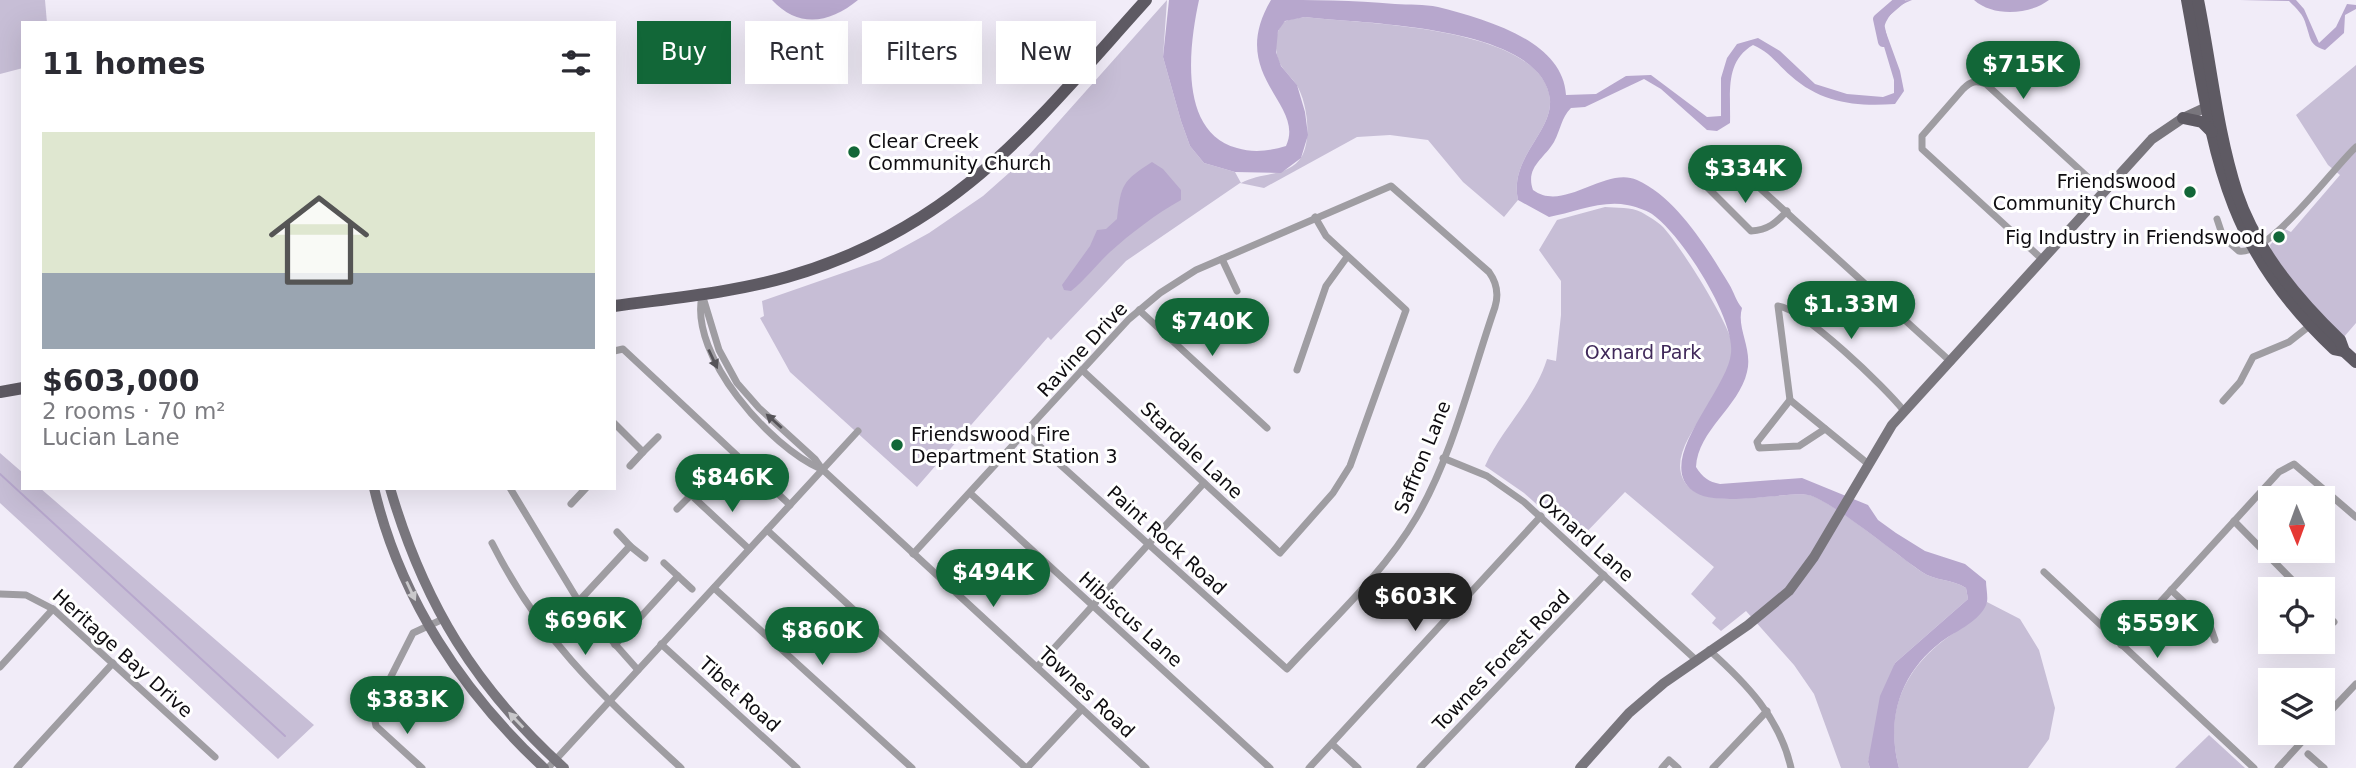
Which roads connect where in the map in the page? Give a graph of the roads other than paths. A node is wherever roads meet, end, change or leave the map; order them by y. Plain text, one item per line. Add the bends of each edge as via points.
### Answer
1 (2187, 0) edge
2 (2198, 0) edge
3 (1143, 4) edge
4 (2212, 104) junction
5 (2183, 118) junction
6 (2212, 132) junction
7 (2356, 147) edge
8 (1718, 151) dead end
9 (1705, 185) dead end
10 (1391, 186) joint
11 (2104, 192) junction
12 (1787, 211) junction
13 (1315, 217) junction
14 (2217, 219) dead end
15 (2257, 247) junction
16 (1347, 257) junction
17 (1222, 259) junction
18 (2043, 260) junction
19 (1237, 291) dead end
20 (702, 294) junction
21 (616, 306) edge
22 (1139, 310) junction
23 (2313, 322) junction
24 (616, 350) edge
25 (1951, 362) junction
26 (2356, 362) edge
27 (1082, 370) junction
28 (1297, 370) dead end
29 (21, 388) edge
30 (0, 391) edge
31 (1790, 400) junction
32 (2223, 401) dead end
33 (1904, 411) junction
34 (616, 425) edge
35 (1267, 428) dead end
36 (1825, 429) junction
37 (858, 431) dead end
38 (1025, 433) junction
39 (658, 437) dead end
40 (643, 452) junction
41 (1443, 458) junction
42 (630, 466) dead end
43 (1865, 468) junction
44 (822, 469) junction
45 (706, 479) dead end
46 (1204, 482) junction
47 (375, 490) edge
48 (391, 490) edge
49 (511, 490) edge
50 (584, 490) edge
51 (970, 494) junction
52 (691, 495) junction
53 (571, 504) dead end
54 (790, 505) junction
55 (677, 509) dead end
56 (1541, 516) junction
57 (2356, 517) edge
58 (2234, 521) junction
59 (400, 523) junction
60 (386, 527) junction
61 (767, 530) junction
62 (617, 533) dead end
63 (492, 542) dead end
64 (1149, 545) junction
65 (631, 546) junction
66 (749, 550) junction
67 (913, 554) junction
68 (645, 558) dead end
69 (664, 564) dead end
70 (2044, 572) dead end
71 (1604, 575) junction
72 (678, 576) junction
73 (2289, 577) edge
74 (714, 587) junction
75 (692, 589) dead end
76 (2171, 590) junction
77 (0, 594) edge
78 (578, 602) junction
79 (1093, 605) junction
80 (53, 609) junction
81 (441, 620) junction
82 (428, 625) junction
83 (2215, 640) dead end
84 (661, 644) junction
85 (615, 645) junction
86 (2121, 645) junction
87 (1709, 650) junction
88 (1695, 659) junction
89 (113, 663) junction
90 (0, 667) edge
91 (1037, 667) junction
92 (1287, 669) joint
93 (638, 670) junction
94 (2356, 684) edge
95 (609, 702) junction
96 (2335, 706) edge
97 (1082, 709) junction
98 (1767, 711) junction
99 (1332, 744) junction
100 (2299, 745) edge
101 (2308, 754) dead end
102 (215, 757) dead end
103 (549, 765) edge
104 (17, 768) edge
105 (422, 768) edge
106 (564, 768) edge
107 (681, 768) edge
108 (797, 768) edge
109 (912, 768) edge
110 (1027, 768) edge
111 (1146, 768) edge
112 (1270, 768) edge
113 (1309, 768) edge
114 (1358, 768) edge
115 (1420, 768) edge
116 (1580, 768) edge
117 (1661, 768) edge
118 (1678, 768) edge
119 (1713, 768) edge
120 (1791, 768) edge
121 (2254, 768) edge
122 (2278, 768) edge
123 (2324, 768) edge

1 - 4 main road
2 - 4 main road
3 - 20 main road via 1010,149 931,212 884,239 816,268
4 - 5 main road
4 - 6 main road
4 - 15 main road
5 - 6 main road via 2202,122
5 - 11 main road via 2152,139
6 - 15 main road via 2223,181
7 - 15 street
8 - 12 street
9 - 12 street via 1751,231 1773,225
10 - 13 street, Ravine Drive
10 - 41 street, Saffron Lane via 1489,272 1498,297
11 - 18 main road
11 - 18 street via 1986,84 1969,82 1941,113 1922,136 1922,149
12 - 25 street
13 - 16 street
13 - 17 street, Ravine Drive
14 - 15 street via 2231,247 2243,252
15 - 23 main road
16 - 28 street via 1326,286
16 - 46 street, Stardale Lane via 1406,310 1342,480 1280,553
17 - 19 street
17 - 22 street, Ravine Drive via 1183,278
18 - 25 main road
20 - 21 main road
20 - 44 street, Townes Road via 703,331 728,387 806,462
22 - 27 street, Ravine Drive
22 - 35 street
23 - 26 main road via 2340,340
23 - 32 street via 2289,342 2253,357
24 - 54 street via 622,349
25 - 33 main road
27 - 38 street, Ravine Drive
27 - 46 street, Stardale Lane
29 - 30 main road
31 - 33 street via 1778,306 1787,307 1828,337
31 - 36 street
31 - 36 street via 1757,442 1759,448 1799,446
33 - 43 main road
34 - 40 street
36 - 43 street
37 - 44 street
38 - 51 street, Ravine Drive
38 - 64 street, Paint Rock Road
39 - 40 street
40 - 42 street
41 - 56 street, Oxnard Lane via 1488,477
41 - 92 street, Saffron Lane via 1406,534
43 - 87 main road via 1806,569 1776,603
44 - 54 street
44 - 67 street, Townes Road
45 - 52 street
46 - 64 street
47 - 60 main road
48 - 59 main road
49 - 78 street
50 - 53 street
51 - 67 street, Ravine Drive
51 - 79 street, Hibiscus Lane
52 - 55 street
52 - 66 street
54 - 61 street
56 - 71 street, Oxnard Lane
56 - 99 street
57 - 58 street via 2294,464 2279,472
58 - 73 street
58 - 76 street
59 - 60 main road
59 - 81 main road
60 -> 82 main road
61 - 66 street
61 - 110 street
62 - 65 street
63 - 95 street via 532,614
64 - 79 street
64 - 92 street, Paint Rock Road
65 - 68 street
65 - 78 street
66 - 74 street
67 - 91 street, Townes Road
69 - 72 street
70 - 86 street
71 - 88 street, Oxnard Lane
71 - 115 street, Townes Forest Road
72 - 75 street
72 - 85 street
74 - 84 street
74 - 109 street
76 - 83 street via 2210,626
76 - 86 street
77 - 80 street, Heritage Bay Drive via 26,595
78 - 85 street
79 - 91 street
79 - 112 street, Hibiscus Lane
80 - 89 street, Heritage Bay Drive
80 - 90 street
81 - 82 street
103 -> 81 main road
82 - 103 main road via 479,702
82 - 105 street via 405,643 375,706 373,720
84 - 93 street
84 - 108 street, Tibet Road
85 - 93 street
86 - 121 street
87 - 88 main road
87 - 98 street via 1745,682
88 - 116 main road via 1629,713
89 - 102 street, Heritage Bay Drive
89 - 104 street
91 - 97 street, Townes Road
93 - 95 street
94 - 96 street
95 - 103 street
95 - 107 street
97 - 110 street
97 - 111 street, Townes Road
98 - 119 street
98 - 120 street
99 - 113 street
99 - 114 street
100 - 122 street
101 - 123 street
103 - 106 main road
117 - 118 street via 1669,760

